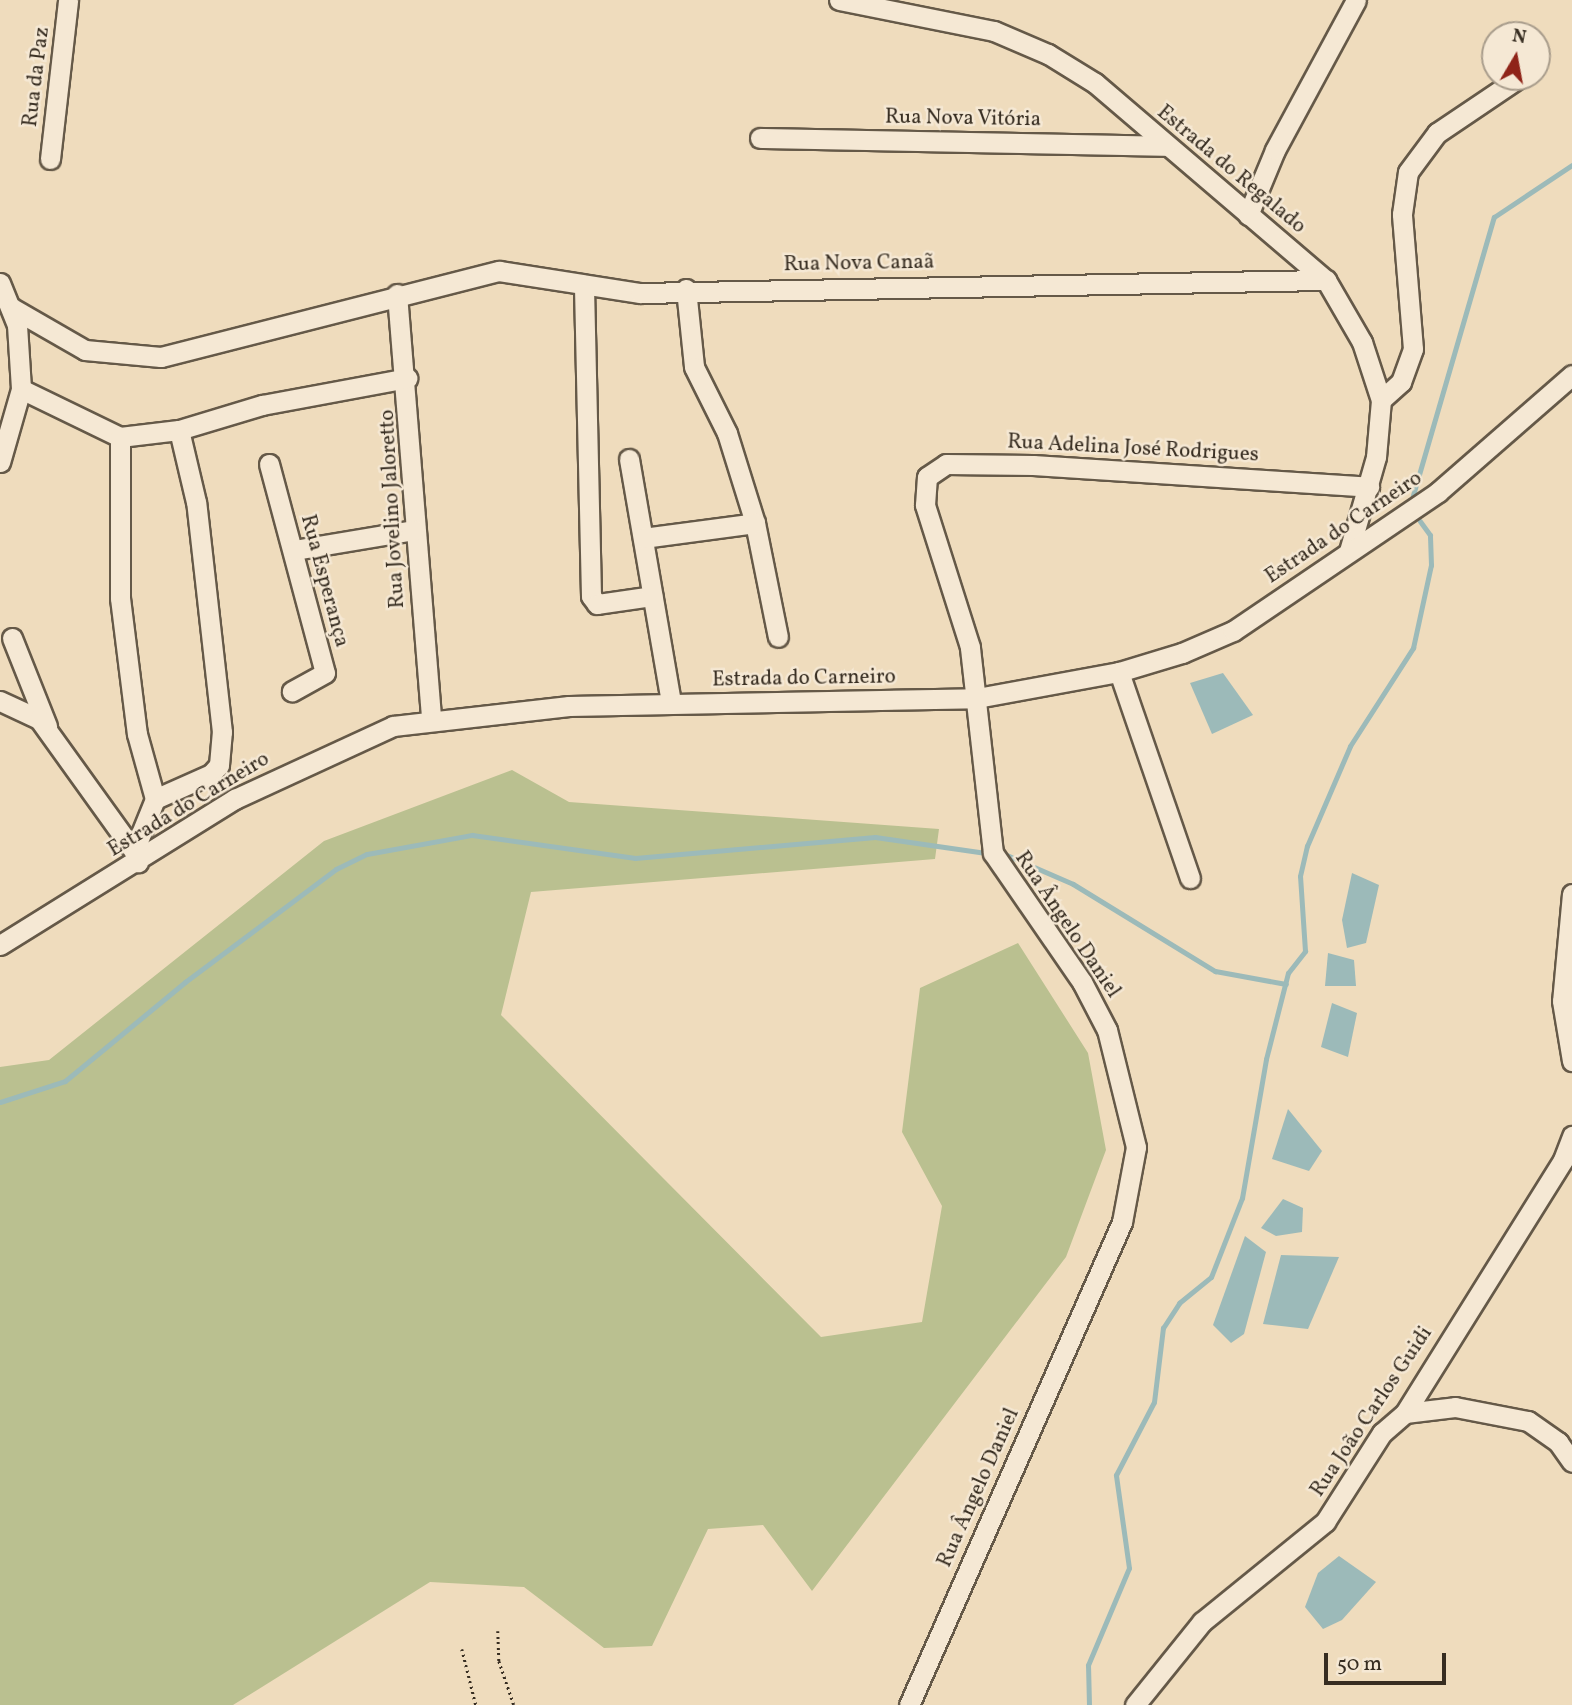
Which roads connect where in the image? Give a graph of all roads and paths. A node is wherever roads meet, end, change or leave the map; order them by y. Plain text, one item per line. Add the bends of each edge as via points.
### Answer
1 (68, 0) edge
2 (839, 0) edge
3 (1356, 0) edge
4 (1499, 91) edge
5 (760, 138) dead end
6 (1165, 146) junction
7 (50, 159) dead end
8 (1248, 215) junction
9 (1326, 280) junction
10 (0, 283) edge
11 (584, 287) junction
12 (686, 289) junction
13 (397, 295) junction
14 (12, 308) junction
15 (1572, 375) edge
16 (408, 378) junction
17 (21, 389) junction
18 (1381, 400) junction
19 (179, 430) junction
20 (120, 437) junction
21 (629, 459) dead end
22 (0, 462) edge
23 (269, 464) dead end
24 (1369, 487) junction
25 (925, 505) joint
26 (755, 523) junction
27 (414, 530) junction
28 (643, 538) junction
29 (294, 550) junction
30 (1349, 551) junction
31 (653, 596) junction
32 (778, 637) dead end
33 (12, 638) dead end
34 (1119, 672) junction
35 (292, 691) dead end
36 (977, 698) junction
37 (0, 701) edge
38 (671, 703) junction
39 (432, 720) junction
40 (48, 731) junction
41 (155, 799) junction
42 (136, 856) junction
43 (1190, 878) dead end
44 (1572, 894) edge
45 (0, 945) edge
46 (1572, 1060) edge
47 (1572, 1136) edge
48 (1405, 1413) junction
49 (1572, 1462) edge
50 (498, 1631) dead end
51 (461, 1649) dead end
52 (476, 1705) edge
53 (514, 1705) edge
54 (909, 1705) edge
55 (1135, 1705) edge

1 - 7 street, Rua da Paz
2 - 6 street, Estrada do Regalado via 994,31 1048,54 1095,83
3 - 8 street via 1275,150
4 - 18 street via 1437,133 1408,172 1402,214 1413,349 1401,382
5 - 6 street, Rua Nova Vitória
6 - 8 street, Estrada do Regalado
8 - 9 street, Estrada do Regalado
9 - 12 street, Rua Nova Canaã
9 - 18 street, Estrada do Regalado via 1362,342
10 - 14 street
11 - 12 street, Rua Nova Canaã via 624,293
11 - 13 street, Rua Nova Canaã via 499,271
11 - 31 street via 591,596 597,604
12 - 26 street via 694,367 727,433
13 - 14 street, Rua Nova Canaã via 161,357 85,350
13 - 16 street, Rua Jovelino Jaloretto
14 - 17 street
15 - 30 street, Estrada do Carneiro via 1438,492
16 - 19 street via 262,405
16 - 27 street, Rua Jovelino Jaloretto
17 - 20 street
17 - 22 street
18 - 24 street, Estrada do Regalado
19 - 20 street
19 - 41 street via 196,502 222,732 219,765 211,774
20 - 41 street via 120,598 137,734
21 - 28 street
23 - 29 street, Rua Esperança
24 - 25 street, Rua Adelina José Rodrigues via 1198,473 946,464 927,477
24 - 30 street, Estrada do Regalado
25 - 36 street, Rua Ângelo Daniel via 970,647
26 - 28 street
26 - 32 street
27 - 29 street
27 - 39 street, Rua Jovelino Jaloretto
28 - 31 street
29 - 35 street, Rua Esperança via 325,673
30 - 34 street, Estrada do Carneiro via 1233,631
31 - 38 street
33 - 40 street
34 - 36 street, Estrada do Carneiro
34 - 43 street
36 - 38 street, Estrada do Carneiro
36 - 54 street, Rua Ângelo Daniel via 993,853 1082,982 1107,1030 1136,1147 1122,1222
37 - 40 street
38 - 39 street, Estrada do Carneiro
39 - 42 street, Estrada do Carneiro via 356,738
40 - 42 street
41 - 42 street
42 - 45 street, Estrada do Carneiro
44 - 46 street via 1562,1001
47 - 48 street, Rua João Carlos Guidi via 1563,1160
48 - 49 street via 1455,1407 1528,1421 1558,1442
48 - 55 street, Rua João Carlos Guidi via 1382,1433 1325,1522 1202,1622
50 - 53 path via 499,1661
51 - 52 path

